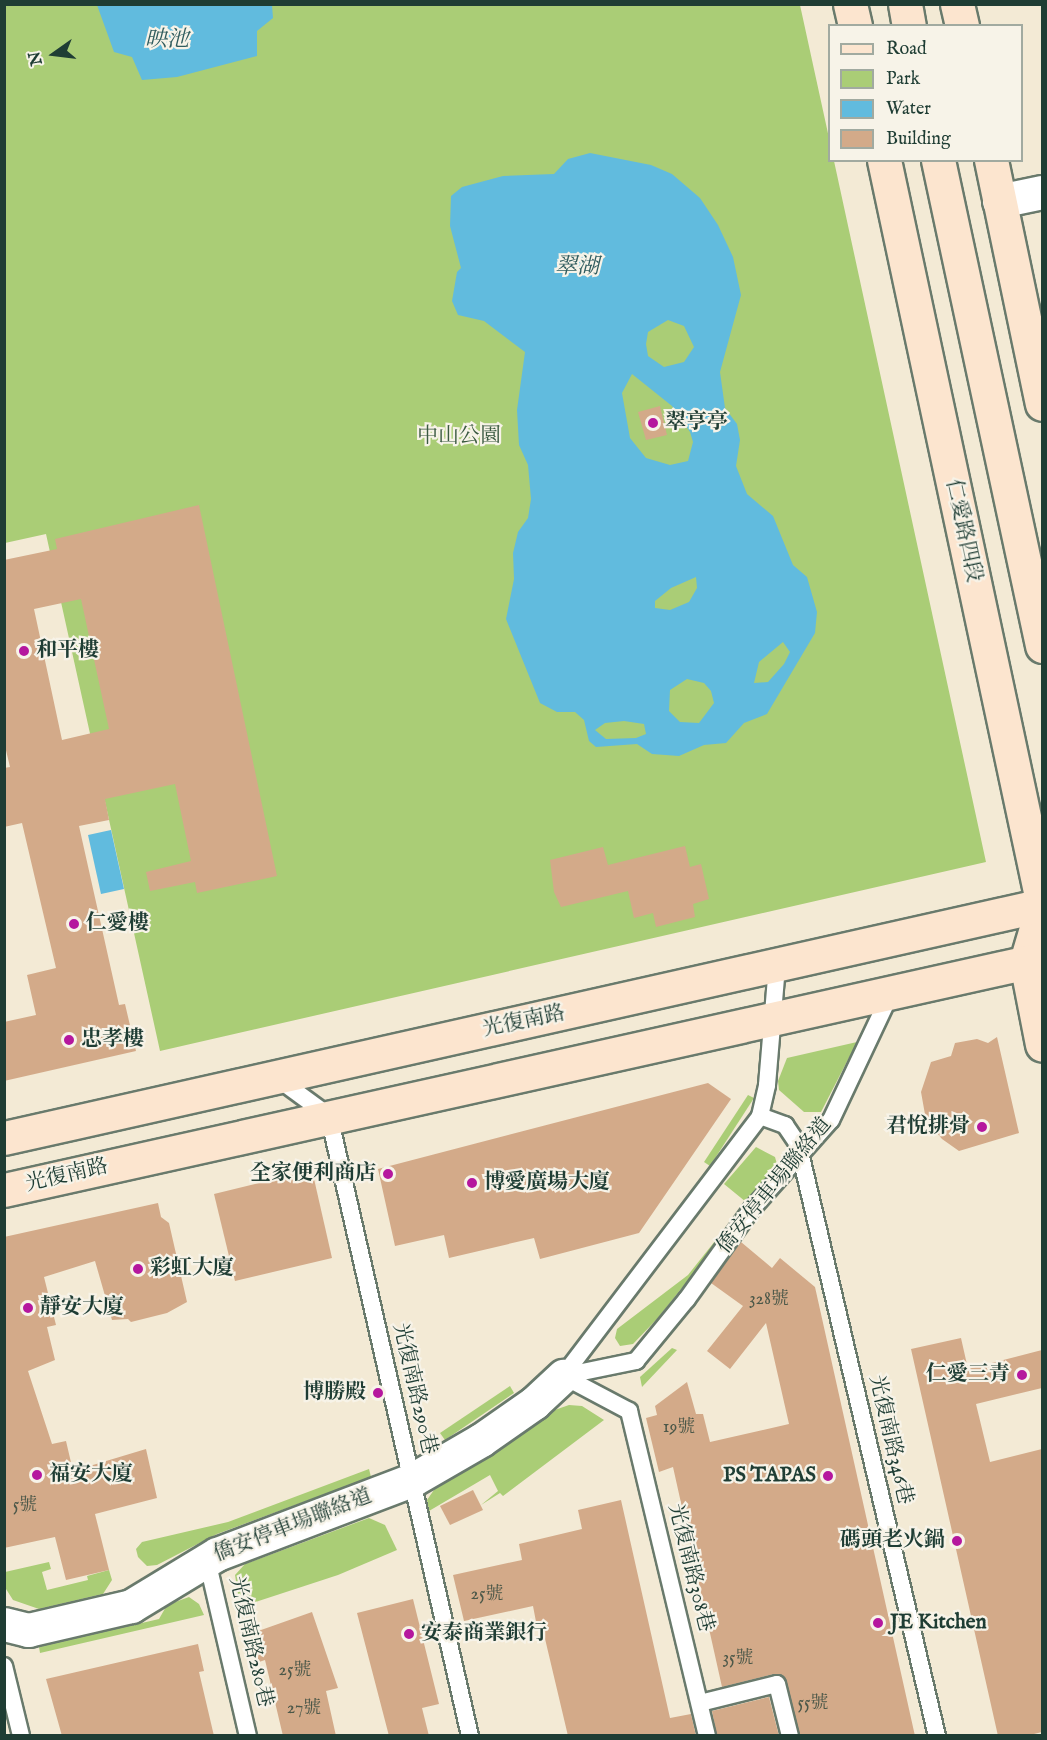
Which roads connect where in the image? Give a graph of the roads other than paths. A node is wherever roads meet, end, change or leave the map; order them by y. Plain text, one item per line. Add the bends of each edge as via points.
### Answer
1 (850, 4) edge
2 (905, 4) edge
3 (957, 4) edge
4 (855, 24) edge
5 (909, 24) edge
6 (962, 24) edge
7 (884, 162) edge
8 (938, 162) edge
9 (991, 162) edge
10 (1042, 192) edge
11 (999, 201) junction
12 (1042, 404) edge
13 (1042, 646) edge
14 (1042, 905) edge
15 (1034, 961) edge
16 (777, 966) junction
17 (891, 993) junction
18 (772, 1021) junction
19 (1042, 1044) edge
20 (276, 1077) junction
21 (328, 1116) junction
22 (760, 1116) junction
23 (4, 1138) edge
24 (800, 1155) junction
25 (4, 1190) edge
26 (563, 1376) junction
27 (412, 1480) junction
28 (207, 1560) junction
29 (4, 1624) edge
30 (4, 1666) edge
31 (700, 1703) junction
32 (21, 1736) edge
33 (248, 1736) edge
34 (470, 1736) edge
35 (707, 1736) edge
36 (790, 1736) edge
37 (937, 1736) edge

1 - 4 main road
2 - 5 main road
3 - 6 main road
7 - 14 main road, 仁愛路四段
8 - 13 main road
9 - 11 main road
10 - 11 street
11 - 12 main road
14 - 15 main road, 仁愛路四段
14 - 16 main road, 光復南路
15 - 17 main road, 光復南路
15 - 19 main road, 仁愛路四段
16 - 18 lane, 僑安停車場聯絡道
16 - 20 main road, 光復南路
17 - 18 main road, 光復南路
17 - 24 lane, 僑安停車場聯絡道 via 831,1120
18 - 21 main road, 光復南路
18 - 22 lane, 僑安停車場聯絡道 via 767,1085
20 - 21 lane
20 - 23 main road, 光復南路
21 - 25 main road, 光復南路
21 - 27 lane, 光復南路290巷
22 - 24 lane, 光復南路346巷 via 785,1125 793,1134
22 - 26 lane, 僑安停車場聯絡道
24 - 26 lane, 僑安停車場聯絡道 via 752,1210 636,1361
24 - 37 lane, 光復南路346巷
26 - 27 street, 僑安停車場聯絡道 via 481,1440
26 - 31 lane, 光復南路308巷 via 629,1411
27 - 28 street, 僑安停車場聯絡道
27 - 34 lane, 光復南路290巷
28 - 29 street, 僑安停車場聯絡道 via 131,1606 28,1630
28 - 33 lane, 光復南路280巷
30 - 32 lane
31 - 35 lane, 光復南路308巷
31 - 36 lane via 777,1684

